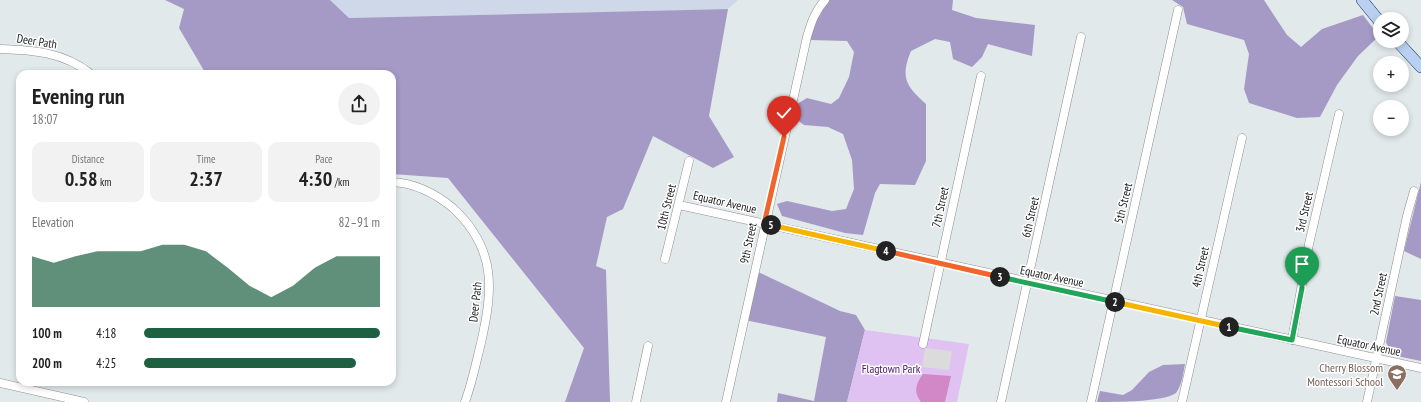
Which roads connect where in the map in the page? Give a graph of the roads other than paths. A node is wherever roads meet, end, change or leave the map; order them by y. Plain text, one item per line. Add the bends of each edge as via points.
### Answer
1 (825, 0) edge
2 (1362, 0) edge
3 (1178, 10) dead end
4 (1373, 13) edge
5 (1081, 37) dead end
6 (1403, 48) edge
7 (0, 49) edge
8 (1421, 67) edge
9 (85, 70) edge
10 (980, 76) dead end
11 (1339, 114) dead end
12 (1242, 138) dead end
13 (689, 161) dead end
14 (396, 183) edge
15 (1414, 191) dead end
16 (679, 205) junction
17 (764, 224) junction
18 (665, 259) dead end
19 (940, 263) junction
20 (1027, 283) junction
21 (1114, 302) junction
22 (1200, 320) junction
23 (1292, 340) junction
24 (923, 344) dead end
25 (648, 346) dead end
26 (1377, 359) junction
27 (1421, 368) edge
28 (0, 383) edge
29 (84, 402) edge
30 (465, 402) edge
31 (636, 402) edge
32 (726, 402) edge
33 (1001, 402) edge
34 (1091, 402) edge
35 (1182, 402) edge
36 (1367, 402) edge

1 - 17 street, 9th Street via 811,22
2 - 4 street
3 - 21 street, 5th Street
5 - 20 street, 6th Street
6 - 8 street
7 - 9 street, Deer Path via 49,53 66,58
10 - 19 street, 7th Street
11 - 23 street, 3rd Street
12 - 22 street, 4th Street
13 - 16 street, 10th Street
14 - 30 street, Deer Path via 424,190 448,204 470,226 483,251 489,275 489,303 472,384
15 - 26 street, 2nd Street via 1406,216
16 - 17 street, Equator Avenue
16 - 18 street, 10th Street
17 - 19 street, Equator Avenue
17 - 32 street, 9th Street
19 - 20 street, Equator Avenue
19 - 24 street, 7th Street
20 - 21 street, Equator Avenue
20 - 33 street, 6th Street
21 - 22 street, Equator Avenue
21 - 34 street, 5th Street
22 - 23 street, Equator Avenue
22 - 35 street, 4th Street
23 - 26 street, Equator Avenue
25 - 31 street
26 - 27 street, Equator Avenue
26 - 36 street, 2nd Street
28 - 29 street

